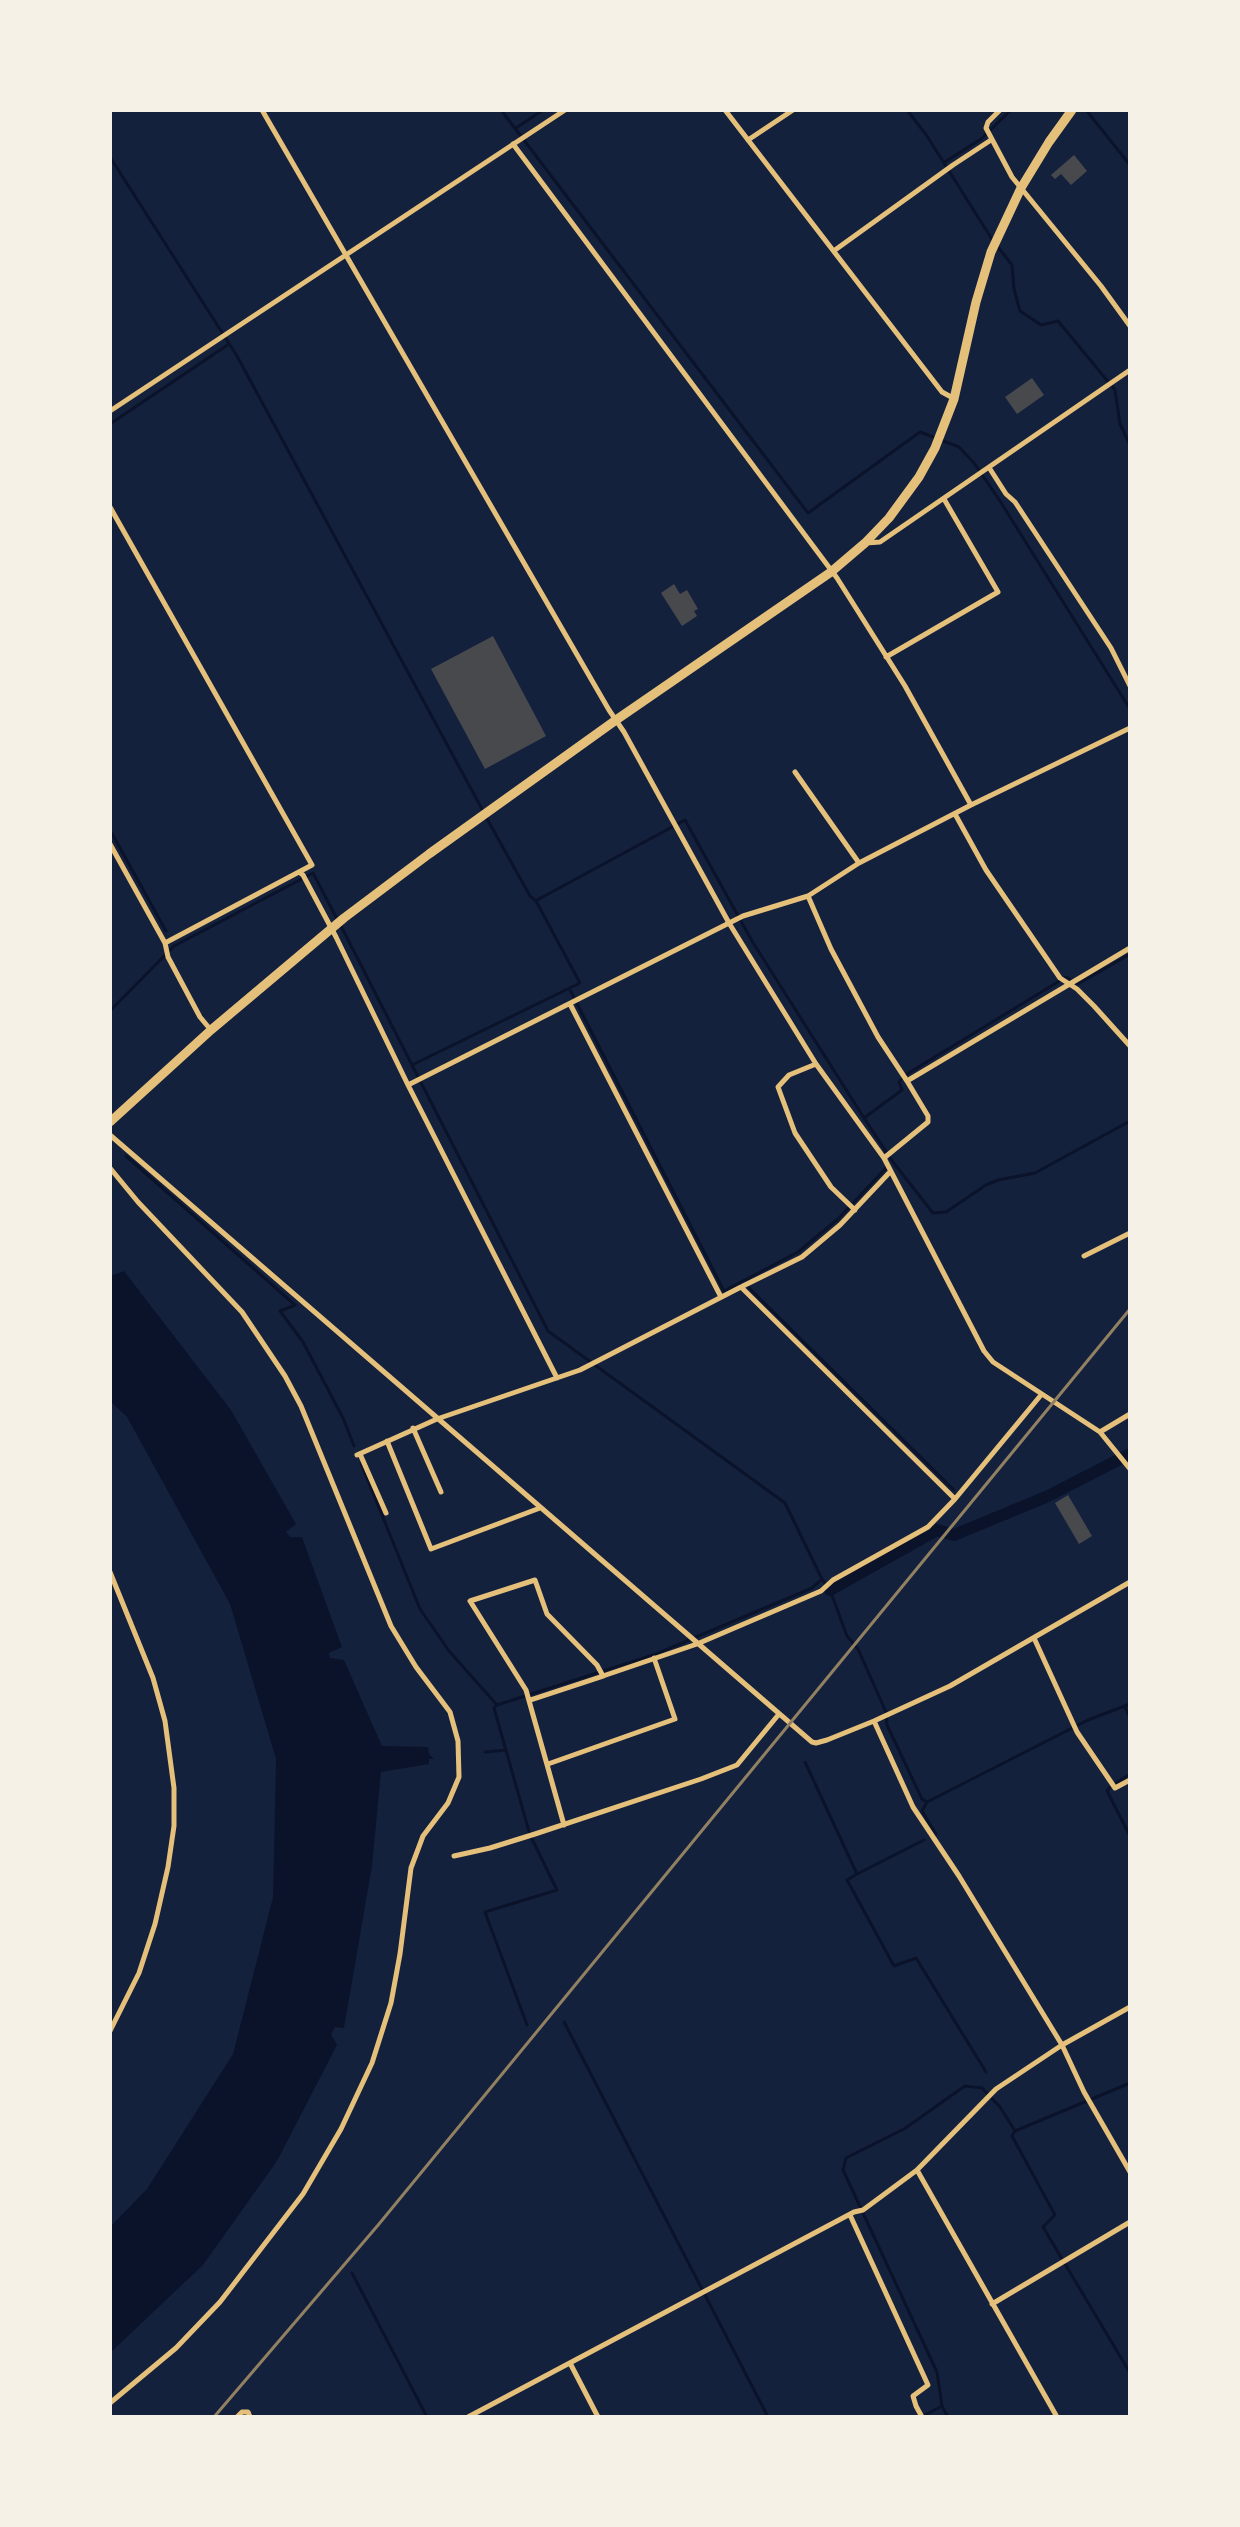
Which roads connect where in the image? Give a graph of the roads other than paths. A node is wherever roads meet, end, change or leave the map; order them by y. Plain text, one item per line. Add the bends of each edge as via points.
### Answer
1 (262, 110) edge
2 (565, 110) edge
3 (725, 110) edge
4 (793, 110) edge
5 (1000, 110) edge
6 (1072, 110) edge
7 (990, 138) junction
8 (748, 140) junction
9 (516, 142) junction
10 (1021, 188) junction
11 (835, 250) junction
12 (345, 255) junction
13 (1130, 326) edge
14 (1130, 370) edge
15 (954, 399) junction
16 (110, 411) edge
17 (988, 470) junction
18 (944, 499) junction
19 (110, 507) edge
20 (865, 543) junction
21 (831, 572) junction
22 (886, 657) junction
23 (1130, 686) edge
24 (616, 720) junction
25 (1130, 728) edge
26 (795, 772) dead end
27 (971, 805) junction
28 (955, 814) junction
29 (110, 844) edge
30 (859, 863) junction
31 (302, 876) junction
32 (808, 896) junction
33 (732, 921) junction
34 (333, 926) junction
35 (165, 946) junction
36 (1130, 948) edge
37 (1068, 981) junction
38 (571, 1004) junction
39 (211, 1030) junction
40 (1130, 1046) edge
41 (816, 1064) junction
42 (905, 1078) junction
43 (411, 1084) junction
44 (110, 1122) edge
45 (110, 1135) edge
46 (888, 1162) junction
47 (110, 1168) edge
48 (854, 1209) junction
49 (1130, 1233) edge
50 (1084, 1256) dead end
51 (743, 1286) dead end
52 (721, 1297) junction
53 (557, 1378) junction
54 (1041, 1395) junction
55 (1130, 1414) edge
56 (437, 1419) junction
57 (413, 1428) junction
58 (1100, 1432) junction
59 (387, 1441) junction
60 (1128, 1466) edge
61 (441, 1492) dead end
62 (955, 1499) junction
63 (540, 1508) junction
64 (386, 1513) dead end
65 (110, 1572) edge
66 (1130, 1582) edge
67 (1034, 1638) junction
68 (696, 1642) junction
69 (654, 1658) junction
70 (602, 1674) junction
71 (528, 1696) junction
72 (779, 1714) junction
73 (874, 1721) junction
74 (548, 1764) junction
75 (1130, 1780) edge
76 (564, 1825) junction
77 (454, 1856) dead end
78 (1130, 2007) edge
79 (110, 2031) edge
80 (1062, 2045) junction
81 (917, 2170) junction
82 (1130, 2172) edge
83 (852, 2214) junction
84 (1130, 2222) edge
85 (992, 2304) junction
86 (570, 2363) junction
87 (110, 2403) edge
88 (237, 2417) edge
89 (250, 2417) edge
90 (468, 2417) edge
91 (598, 2417) edge
92 (922, 2417) edge
93 (1057, 2417) edge

1 - 12 street
2 - 9 street
3 - 8 street
4 - 8 street
5 - 7 street via 988,122
6 - 10 highway
7 - 10 street
7 - 11 street
8 - 11 street
9 - 12 street
9 - 21 street
10 - 13 street
10 - 15 highway via 991,252
11 - 15 street via 942,392
12 - 16 street
12 - 24 street
14 - 17 street
15 - 20 highway via 919,477
17 - 18 street
17 - 23 street via 1015,502 1111,648
18 - 20 street via 880,542
18 - 22 street via 998,592
19 - 31 street via 312,865
20 - 21 highway
21 - 22 street
21 - 24 highway
22 - 27 street
24 - 33 street
24 - 34 highway
25 - 27 street
26 - 30 street
27 - 28 street
28 - 30 street
28 - 37 street via 986,870
29 - 35 street
30 - 32 street
31 - 34 street
31 - 35 street
32 - 33 street
32 - 42 street via 831,949
33 - 38 street
33 - 41 street
34 - 39 highway
34 - 43 street
35 - 39 street
36 - 37 street
37 - 40 street
37 - 42 street
38 - 43 street
38 - 52 street
39 - 44 highway
41 - 46 street
41 - 48 street via 789,1075 778,1087 795,1133 831,1187
42 - 46 street via 928,1122
43 - 53 street
45 - 56 street
46 - 48 street
46 - 54 street via 984,1351
47 - 87 street via 242,1312 285,1376 391,1626 450,1712 459,1777 448,1803 423,1836 411,1868 391,2003 372,2063 341,2129 303,2194 220,2302 176,2348
48 - 51 street via 802,1257
49 - 50 street
52 - 53 street
52 - 62 street via 741,1287
53 - 56 street
54 - 58 street
54 - 62 street
55 - 58 street
56 - 57 street
56 - 63 street
57 - 59 street
57 - 61 street
58 - 60 street
59 - 63 street via 431,1549
59 - 64 street via 358,1454
62 - 68 street via 928,1527 821,1591
63 - 68 street
65 - 79 street via 165,1721 174,1826 155,1924 139,1973
66 - 67 street
67 - 73 street
67 - 75 street via 1077,1732 1115,1788
68 - 69 street
68 - 72 street
69 - 70 street
69 - 74 street via 675,1719
70 - 71 street
70 - 71 street via 547,1614 535,1580 470,1601
71 - 74 street
72 - 73 street via 816,1743
72 - 76 street via 737,1765
73 - 80 street via 913,1807
74 - 76 street
76 - 77 street
78 - 80 street
80 - 81 street via 995,2089
80 - 82 street
81 - 83 street
81 - 85 street
83 - 86 street
83 - 92 street via 928,2385 913,2396
84 - 85 street
85 - 93 street
86 - 90 street
86 - 91 street
88 - 89 street via 248,2412

